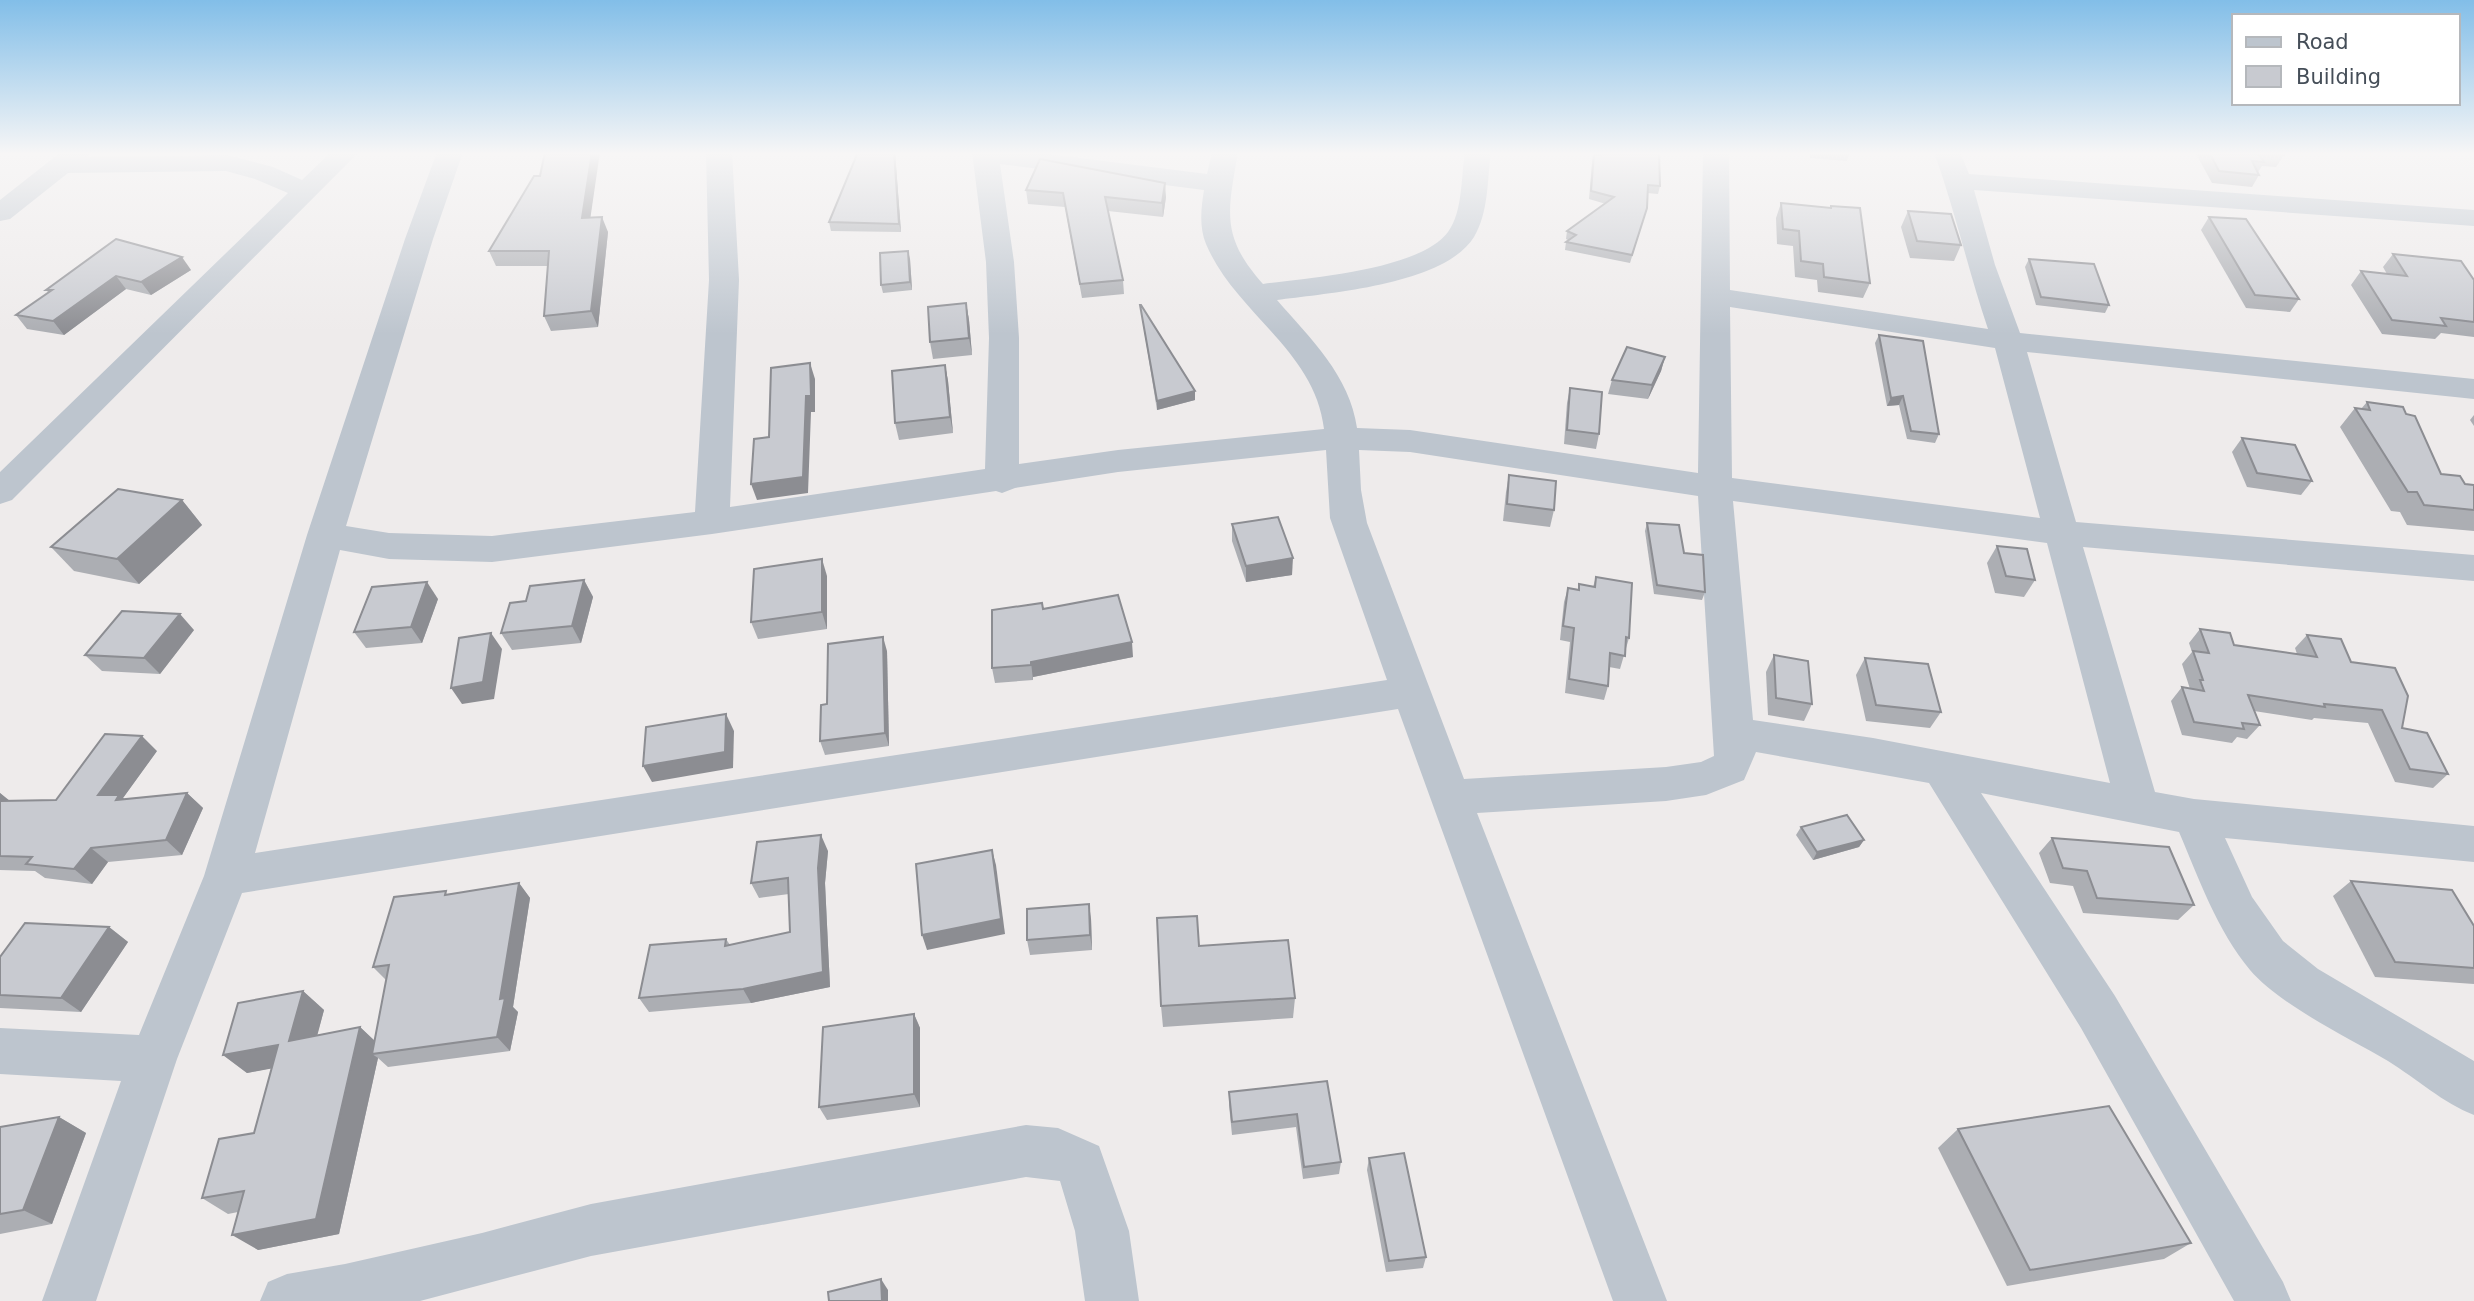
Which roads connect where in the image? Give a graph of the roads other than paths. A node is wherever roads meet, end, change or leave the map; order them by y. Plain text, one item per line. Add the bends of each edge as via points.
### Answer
1 (283, 213) edge
2 (428, 213) edge
3 (721, 213) edge
4 (993, 213) edge
5 (1216, 213) edge
6 (1468, 213) edge
7 (1715, 213) edge
8 (1966, 213) edge
9 (2420, 213) edge
10 (2474, 218) edge
11 (1256, 294) junction
12 (1714, 296) junction
13 (2008, 341) junction
14 (2474, 389) edge
15 (1341, 438) junction
16 (1002, 481) junction
17 (1715, 486) junction
18 (0, 492) edge
19 (712, 522) junction
20 (2062, 533) junction
21 (325, 535) junction
22 (2474, 568) edge
23 (1410, 692) junction
24 (1736, 733) junction
25 (1943, 769) junction
26 (1451, 797) junction
27 (2138, 807) junction
28 (2194, 817) junction
29 (2474, 844) edge
30 (226, 876) junction
31 (0, 1051) edge
32 (153, 1059) junction
33 (2474, 1091) edge
34 (69, 1301) edge
35 (287, 1301) edge
36 (1112, 1301) edge
37 (1640, 1301) edge
38 (2264, 1301) edge

1 - 18 street
2 - 21 street
3 - 19 street via 724,280
4 - 16 street via 1004,338
5 - 11 street via 1219,241
6 - 11 street via 1460,237 1426,261 1388,272
7 - 12 street
8 - 13 street
9 - 10 street
11 - 15 street via 1304,347 1325,379 1337,407
12 - 13 street
12 - 17 street
13 - 14 street
13 - 20 street
15 - 16 street via 1132,459
15 - 17 street via 1410,441
15 - 23 street via 1345,505
16 - 19 street
17 - 20 street
17 - 24 street
19 - 21 street via 492,549 389,546
20 - 22 street
20 - 27 street
21 - 30 street
23 - 26 street
23 - 30 street
24 - 25 street
24 - 26 street via 1736,753 1729,768 1706,778
25 - 27 street
25 - 38 street via 2098,1012
26 - 37 street
27 - 28 street
28 - 29 street
28 - 33 street via 2235,910 2267,956 2301,984 2439,1065
30 - 32 street
31 - 32 street
32 - 34 street
35 - 36 street via 482,1260 591,1230 1026,1151 1058,1154 1081,1164 1102,1231

